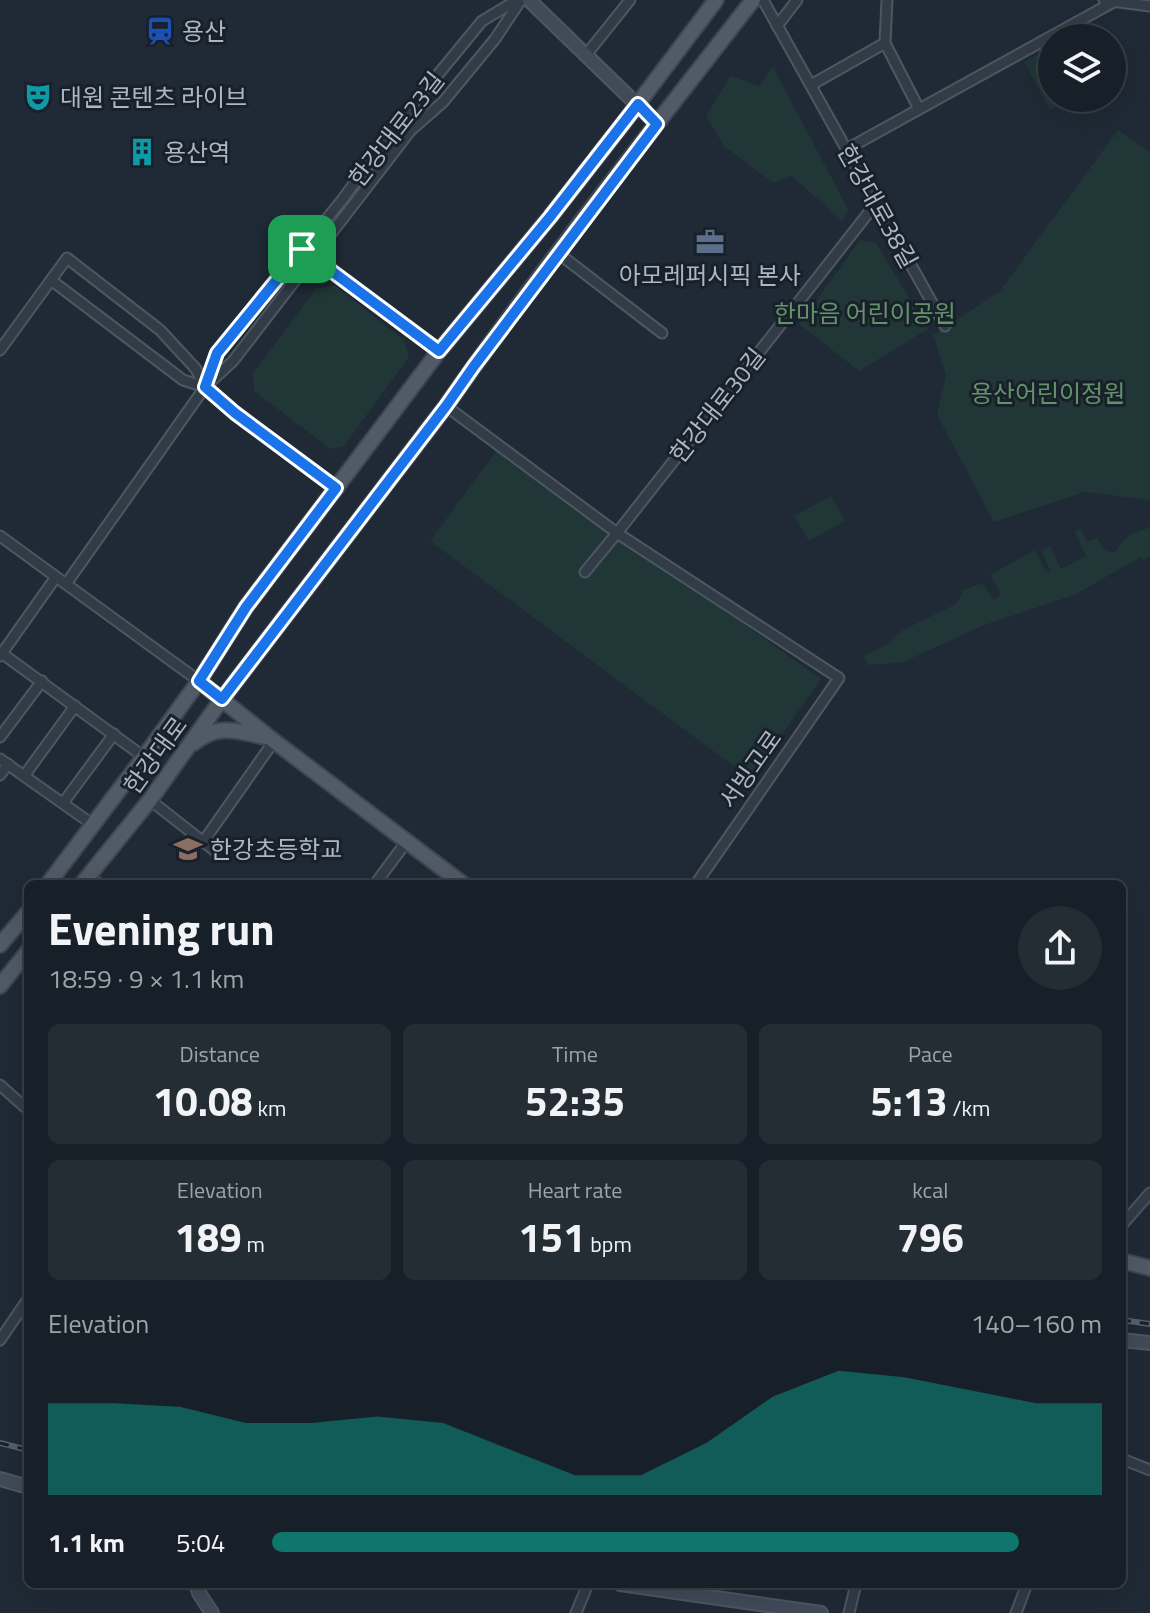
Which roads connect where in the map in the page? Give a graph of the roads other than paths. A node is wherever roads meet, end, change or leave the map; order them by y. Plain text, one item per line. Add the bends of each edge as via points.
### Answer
1 (519, 0) edge
2 (529, 0) edge
3 (630, 0) edge
4 (716, 0) edge
5 (753, 0) edge
6 (763, 0) edge
7 (797, 0) edge
8 (887, 0) edge
9 (1104, 0) edge
10 (1116, 1) edge
11 (1150, 6) edge
12 (777, 26) junction
13 (885, 43) junction
14 (586, 55) junction
15 (811, 85) junction
16 (638, 104) junction
17 (919, 109) junction
18 (657, 124) junction
19 (847, 149) junction
20 (877, 202) junction
21 (302, 249) junction
22 (558, 253) junction
23 (314, 258) junction
24 (51, 280) junction
25 (945, 326) dead end
26 (662, 333) dead end
27 (0, 350) edge
28 (439, 351) junction
29 (205, 387) junction
30 (446, 406) junction
31 (336, 488) junction
32 (617, 533) junction
33 (0, 536) edge
34 (585, 572) dead end
35 (56, 577) junction
36 (66, 584) junction
37 (1, 654) edge
38 (42, 681) junction
39 (199, 681) junction
40 (222, 699) junction
41 (75, 706) junction
42 (114, 734) junction
43 (0, 737) edge
44 (272, 740) junction
45 (182, 755) junction
46 (144, 757) junction
47 (4, 761) edge
48 (0, 775) edge
49 (24, 776) junction
50 (150, 800) junction
51 (63, 803) junction
52 (92, 824) junction
53 (407, 841) junction
54 (203, 842) junction
55 (215, 851) dead end
56 (51, 880) edge
57 (91, 880) edge
58 (378, 880) edge
59 (458, 880) edge
60 (699, 880) edge
61 (24, 917) edge
62 (0, 945) edge
63 (24, 956) edge
64 (0, 986) edge
65 (0, 1085) edge
66 (24, 1106) edge
67 (1150, 1193) edge
68 (1126, 1220) edge
69 (1126, 1262) edge
70 (1150, 1268) edge
71 (24, 1305) edge
72 (0, 1340) edge
73 (1126, 1340) edge
74 (1150, 1343) edge
75 (1126, 1461) edge
76 (1150, 1470) edge
77 (0, 1479) edge
78 (24, 1486) edge
79 (198, 1588) edge
80 (586, 1588) edge
81 (650, 1588) edge
82 (855, 1588) edge
83 (1025, 1588) edge
84 (731, 1599) junction
85 (212, 1613) edge
86 (576, 1613) edge
87 (728, 1613) edge
88 (821, 1613) edge
89 (849, 1613) edge
90 (1016, 1613) edge

1 - 21 street, 한강대로23길 via 482,21
1 - 23 street, 한강대로23길 via 495,39 443,102 411,130
2 - 14 main road
3 - 14 street
4 - 16 main road, 한강대로
5 - 18 main road, 한강대로
6 - 12 street, 한강대로38길
7 - 12 street
8 - 13 street
9 - 10 street
10 - 11 street
10 - 17 street
12 - 15 street, 한강대로38길
13 - 15 street
13 - 17 street
14 - 16 main road
15 - 19 street, 한강대로38길
16 - 18 main road
16 - 28 main road, 한강대로
17 - 19 street
18 - 22 main road, 한강대로
19 - 20 street, 한강대로38길
20 - 25 street, 한강대로38길
20 - 32 street, 한강대로30길
21 - 23 street
21 - 29 street, 한강대로23길 via 217,353
22 - 26 street
22 - 30 main road, 한강대로
23 - 28 street
23 - 29 street, 한강대로23길 via 231,364
24 - 27 street
24 - 29 street via 183,380
24 - 29 street via 67,258 160,330 196,369
28 - 31 main road, 한강대로
29 - 31 street
29 - 36 street, 한강대로23길
30 - 32 street
30 - 40 main road, 한강대로
31 - 39 main road, 한강대로 via 246,607
32 - 34 street, 한강대로30길
32 - 60 street, 서빙고로 via 839,678
33 - 35 street
35 - 36 street
35 - 37 street
36 - 39 street
37 - 38 street
38 - 41 street
38 - 43 street
39 - 40 main road
39 - 46 main road, 한강대로
40 - 44 main road
40 - 45 main road, 한강대로
41 - 42 street
41 - 49 street
42 - 46 street
42 - 51 street
44 - 45 main road via 227,729 203,736
44 - 53 main road
44 - 54 street
45 - 50 main road, 한강대로
46 - 52 main road, 한강대로
47 - 48 street
47 - 49 street
49 - 51 street
50 - 54 street
50 - 57 main road, 한강대로
51 - 52 street
52 - 56 main road, 한강대로
53 - 58 street
53 - 59 main road
54 - 55 street
61 - 62 main road
63 - 64 main road
65 - 66 street
67 - 68 street
69 - 70 main road
71 - 72 street
73 - 74 main road
75 - 76 street
77 - 78 main road
79 - 85 main road
80 - 86 street
81 - 84 main road
82 - 89 street
83 - 90 street
84 - 87 street
84 - 88 main road

